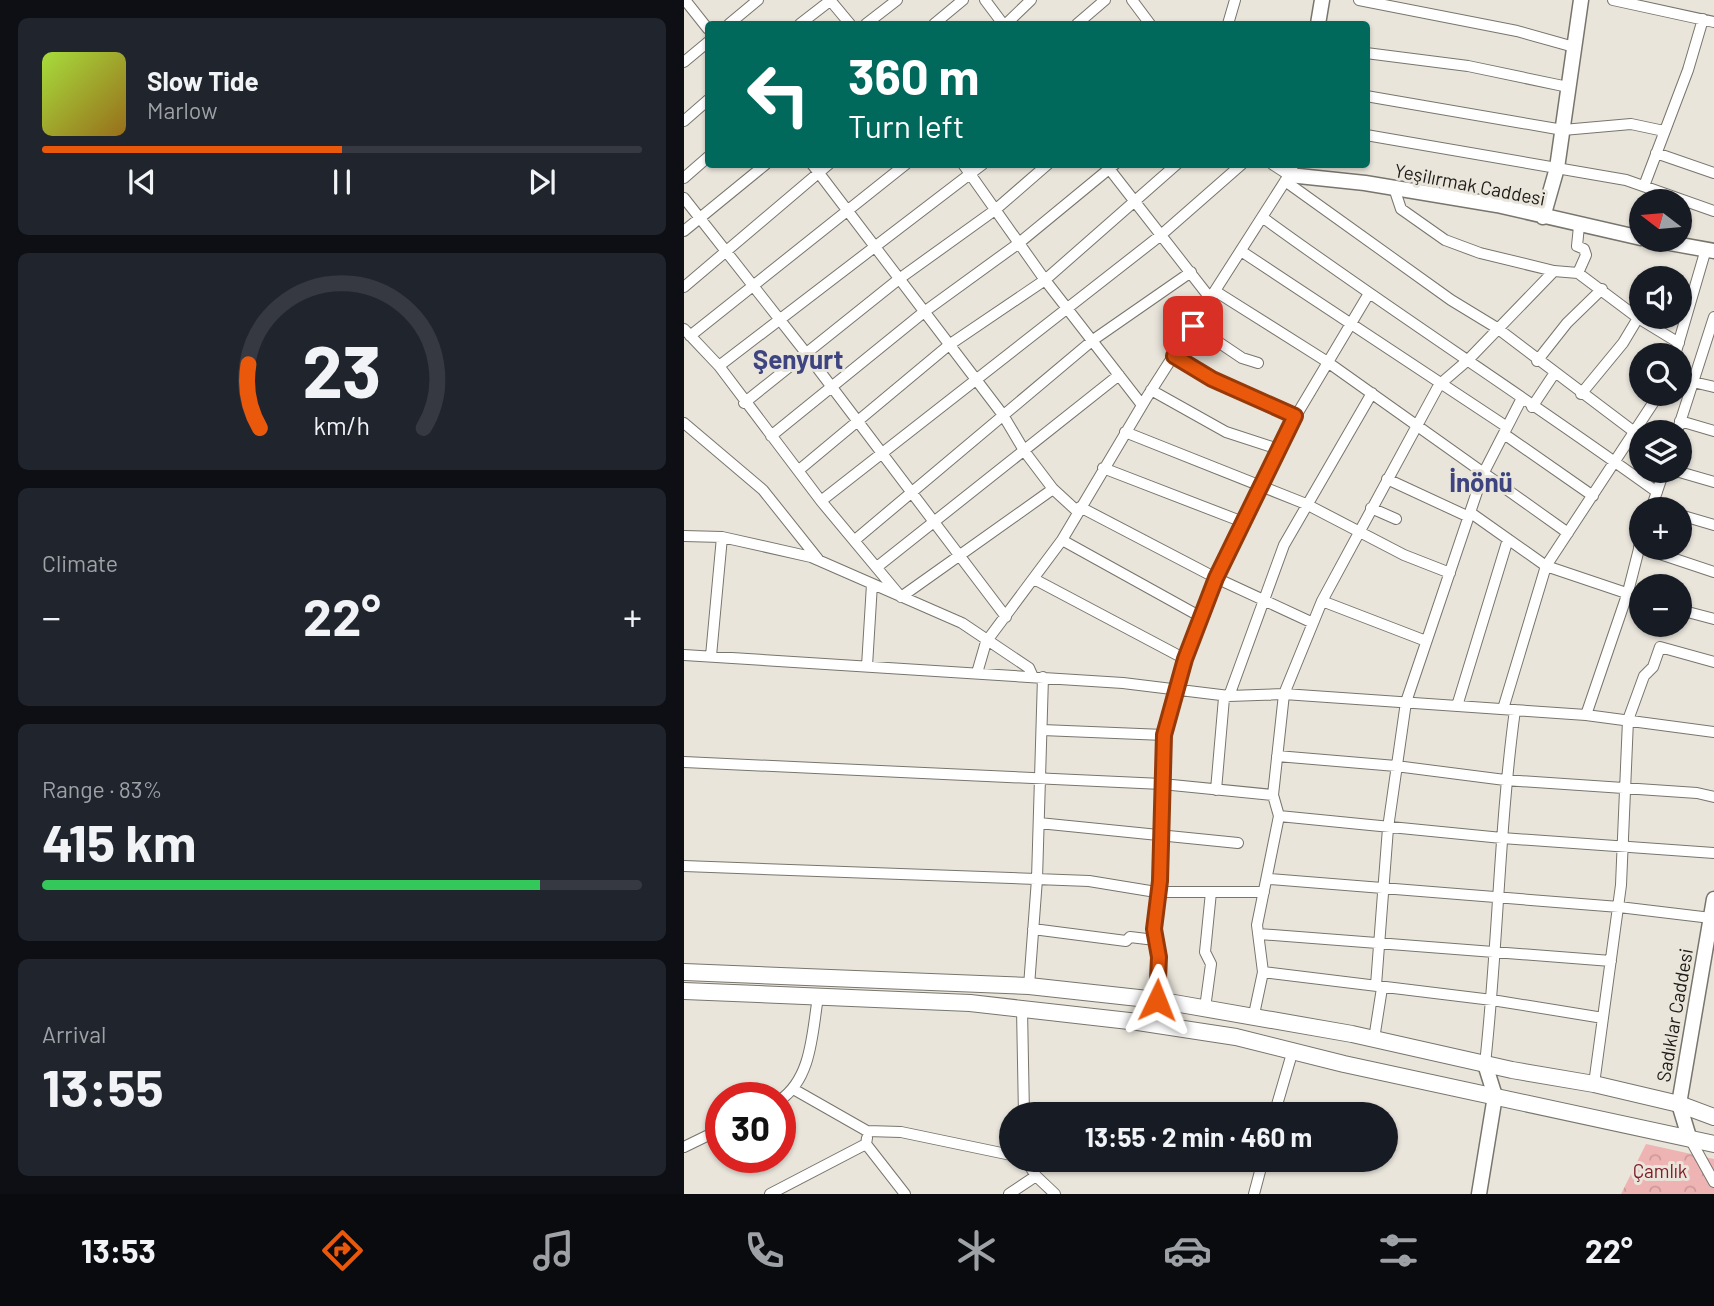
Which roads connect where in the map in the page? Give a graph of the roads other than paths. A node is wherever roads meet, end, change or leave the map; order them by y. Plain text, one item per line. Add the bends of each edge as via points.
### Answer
1 (758, 0) edge
2 (831, 0) edge
3 (897, 0) edge
4 (963, 0) edge
5 (985, 0) edge
6 (1031, 0) edge
7 (1105, 0) edge
8 (1132, 0) edge
9 (1145, 0) edge
10 (1235, 0) edge
11 (1322, 0) edge
12 (1359, 0) edge
13 (1581, 0) edge
14 (1613, 0) edge
15 (690, 2) edge
16 (1140, 11) junction
17 (1708, 20) edge
18 (733, 21) edge
19 (804, 21) edge
20 (848, 21) edge
21 (870, 21) edge
22 (938, 21) edge
23 (1002, 21) edge
24 (1008, 21) edge
25 (1080, 21) edge
26 (1148, 21) edge
27 (1229, 21) edge
28 (1318, 21) edge
29 (705, 24) edge
30 (705, 44) edge
31 (1574, 47) junction
32 (1370, 53) edge
33 (684, 62) edge
34 (1568, 87) junction
35 (1370, 97) edge
36 (705, 103) edge
37 (684, 121) edge
38 (1563, 130) junction
39 (1664, 131) junction
40 (1370, 136) edge
41 (1656, 153) junction
42 (705, 160) edge
43 (761, 168) edge
44 (901, 168) edge
45 (966, 168) edge
46 (978, 168) edge
47 (1043, 168) edge
48 (1108, 168) edge
49 (1111, 168) edge
50 (1172, 168) edge
51 (1237, 168) edge
52 (1557, 168) junction
53 (815, 169) edge
54 (1289, 173) edge
55 (1714, 173) edge
56 (971, 174) junction
57 (684, 178) edge
58 (1644, 186) junction
59 (1394, 188) junction
60 (684, 198) edge
61 (1134, 201) junction
62 (995, 210) junction
63 (846, 211) junction
64 (1714, 211) edge
65 (1543, 217) junction
66 (699, 218) junction
67 (1262, 218) junction
68 (1579, 226) junction
69 (684, 231) edge
70 (1161, 235) junction
71 (1629, 235) edge
72 (1019, 243) junction
73 (1692, 247) edge
74 (873, 248) junction
75 (1710, 250) edge
76 (1241, 251) junction
77 (726, 252) junction
78 (1554, 271) junction
79 (1191, 272) junction
80 (1578, 273) junction
81 (899, 279) junction
82 (1045, 280) junction
83 (753, 286) junction
84 (684, 287) edge
85 (1602, 289) junction
86 (1213, 294) junction
87 (1368, 295) junction
88 (1068, 308) junction
89 (1629, 311) edge
90 (924, 312) junction
91 (1714, 317) edge
92 (778, 318) junction
93 (1350, 324) junction
94 (1193, 326) junction
95 (1497, 328) junction
96 (1631, 329) edge
97 (1656, 329) edge
98 (687, 333) edge
99 (1093, 340) junction
100 (1679, 343) joint
101 (949, 345) junction
102 (806, 353) junction
103 (1174, 356) junction
104 (1468, 360) junction
105 (1537, 360) junction
106 (1326, 361) junction
107 (1258, 363) dead end
108 (719, 366) junction
109 (1554, 374) junction
110 (1119, 375) junction
111 (977, 381) junction
112 (1693, 382) junction
113 (1439, 385) junction
114 (1714, 387) edge
115 (832, 388) junction
116 (1151, 390) junction
117 (1372, 393) junction
118 (1581, 394) junction
119 (1522, 398) junction
120 (744, 403) junction
121 (1142, 404) junction
122 (1532, 407) junction
123 (1003, 415) junction
124 (1295, 416) junction
125 (857, 420) junction
126 (1680, 420) edge
127 (684, 423) edge
128 (1418, 425) junction
129 (1692, 425) edge
130 (1629, 429) edge
131 (1505, 430) junction
132 (1714, 431) edge
133 (1125, 432) junction
134 (771, 436) junction
135 (1629, 446) edge
136 (1278, 449) junction
137 (1025, 452) junction
138 (882, 453) junction
139 (1616, 463) junction
140 (1103, 468) junction
141 (799, 470) junction
142 (1483, 474) junction
143 (1692, 476) edge
144 (1388, 479) junction
145 (1714, 482) edge
146 (1660, 483) edge
147 (1260, 487) junction
148 (1053, 489) junction
149 (911, 492) junction
150 (1657, 492) junction
151 (1593, 496) junction
152 (1656, 497) edge
153 (821, 501) junction
154 (1306, 504) junction
155 (1371, 508) junction
156 (1079, 510) junction
157 (1470, 515) junction
158 (1396, 519) dead end
159 (1692, 519) edge
160 (933, 522) junction
161 (1243, 522) junction
162 (1714, 526) edge
163 (1359, 531) junction
164 (1568, 533) junction
165 (684, 537) edge
166 (722, 537) junction
167 (1508, 539) junction
168 (855, 540) junction
169 (1062, 540) junction
170 (958, 558) junction
171 (1636, 560) edge
172 (1682, 560) edge
173 (819, 561) junction
174 (1546, 566) junction
175 (877, 567) junction
176 (1714, 572) edge
177 (1450, 573) junction
178 (1216, 578) junction
179 (1034, 579) junction
180 (872, 584) junction
181 (1628, 592) junction
182 (902, 597) junction
183 (1263, 600) junction
184 (1322, 601) junction
185 (1692, 613) edge
186 (1006, 617) junction
187 (1201, 617) junction
188 (1714, 619) edge
189 (1313, 624) junction
190 (1426, 641) junction
191 (986, 642) junction
192 (684, 655) edge
193 (711, 656) junction
194 (1185, 659) junction
195 (1714, 663) edge
196 (867, 666) junction
197 (977, 673) junction
198 (1038, 677) junction
199 (1175, 691) junction
200 (1284, 694) junction
201 (1229, 696) junction
202 (1406, 702) junction
203 (1457, 706) junction
204 (1503, 709) junction
205 (1515, 710) junction
206 (1586, 715) junction
207 (1628, 720) junction
208 (1042, 730) junction
209 (1714, 732) edge
210 (1164, 735) junction
211 (1277, 757) junction
212 (684, 762) edge
213 (1396, 766) junction
214 (1040, 779) junction
215 (1505, 780) junction
216 (1162, 785) junction
217 (1624, 786) junction
218 (1217, 790) junction
219 (1273, 795) junction
220 (1714, 797) edge
221 (1279, 817) junction
222 (1039, 823) junction
223 (1388, 828) junction
224 (1159, 836) junction
225 (1502, 838) junction
226 (1238, 843) dead end
227 (1623, 846) junction
228 (1714, 853) edge
229 (684, 866) edge
230 (1037, 879) junction
231 (1269, 879) junction
232 (1382, 889) junction
233 (1156, 892) junction
234 (1211, 892) junction
235 (1264, 892) junction
236 (1499, 899) junction
237 (1714, 899) edge
238 (1619, 907) junction
239 (1711, 918) junction
240 (1033, 929) junction
241 (1259, 934) junction
242 (1155, 940) junction
243 (1379, 946) junction
244 (1496, 953) junction
245 (1611, 961) junction
246 (684, 972) edge
247 (1263, 972) junction
248 (1029, 986) junction
249 (1379, 986) junction
250 (684, 991) edge
251 (818, 997) junction
252 (1157, 1000) junction
253 (1492, 1000) junction
254 (1022, 1009) junction
255 (1205, 1009) junction
256 (1603, 1017) junction
257 (1253, 1020) junction
258 (1374, 1039) junction
259 (1293, 1050) junction
260 (1485, 1064) junction
261 (1595, 1084) junction
262 (796, 1088) edge
263 (796, 1091) edge
264 (1495, 1096) junction
265 (1024, 1102) edge
266 (1278, 1102) edge
267 (1679, 1104) junction
268 (1714, 1116) edge
269 (867, 1131) junction
270 (705, 1137) edge
271 (1689, 1137) junction
272 (866, 1144) junction
273 (1714, 1144) edge
274 (684, 1147) edge
275 (999, 1152) edge
276 (1034, 1172) edge
277 (1260, 1172) edge
278 (1036, 1176) junction
279 (1714, 1182) edge
280 (770, 1194) edge
281 (905, 1194) edge
282 (1009, 1194) edge
283 (1055, 1194) edge
284 (1254, 1194) edge
285 (1479, 1194) edge

1 - 18 street
2 - 19 street
2 - 20 street
3 - 21 street
4 - 22 street
5 - 23 street
6 - 24 street
7 - 25 street
8 - 16 street
9 - 16 street
10 - 27 street
11 - 28 street
12 - 31 street
13 - 31 street
14 - 17 street
15 - 29 street
16 - 26 street
17 - 39 street
30 - 33 street
31 - 34 street
32 - 34 street via 1468,65
34 - 38 street
35 - 38 street
36 - 37 street
38 - 39 street via 1631,124
38 - 52 street
39 - 41 street
40 - 52 street
41 - 55 street
41 - 58 street
42 - 57 street
43 - 66 street
44 - 63 street
45 - 56 street
46 - 56 street
47 - 62 street
48 - 72 street
49 - 61 street
50 - 61 street
51 - 70 street
52 - 58 street
52 - 65 street
53 - 63 street
53 - 77 street
54 - 59 street, Yeşilırmak Caddesi
54 - 67 street
54 - 95 street via 1440,293
56 - 62 street
56 - 74 street
58 - 64 street
59 - 65 street, Yeşilırmak Caddesi
59 - 78 street via 1401,209 1445,240
60 - 66 street
61 - 70 street
61 - 82 street
62 - 72 street
62 - 81 street
63 - 74 street
63 - 83 street
65 - 68 street, Yeşilırmak Caddesi
66 - 69 street
66 - 77 street
67 - 76 street
67 - 87 street
68 - 71 street, Yeşilırmak Caddesi
68 - 80 street via 1577,246 1586,255
70 - 79 street
70 - 88 street
72 - 82 street
72 - 90 street
73 - 75 street
74 - 81 street
74 - 92 street
75 - 100 street
76 - 86 street
76 - 93 street
77 - 83 street
77 - 84 street
78 - 80 street
78 - 95 street
79 - 86 street
79 - 99 street
80 - 85 street
81 - 90 street
81 - 102 street
82 - 88 street
82 - 101 street
83 - 92 street
83 - 98 street
85 - 89 street
85 - 105 street
86 - 94 street
86 - 106 street
87 - 93 street
87 - 104 street
88 - 99 street
88 - 111 street
90 - 101 street
90 - 115 street
91 - 112 street
92 - 102 street
92 - 108 street
93 - 106 street
93 - 113 street
94 - 103 street
94 - 107 street via 1242,358
95 - 104 street
95 - 105 street
96 - 118 street
97 - 100 street
98 - 108 street
99 - 110 street
99 - 123 street
101 - 111 street
101 - 125 street
102 - 115 street
102 - 120 street
103 - 116 street
103 - 124 street via 1212,379
104 - 113 street
104 - 119 street
105 - 109 street
106 - 117 street
106 - 124 street
108 - 120 street
109 - 118 street
109 - 122 street
110 - 121 street
110 - 137 street
111 - 123 street
111 - 138 street
112 - 114 street
112 - 126 street
113 - 128 street
113 - 131 street
115 - 125 street
115 - 134 street
116 - 121 street
116 - 136 street via 1226,432
117 - 128 street
117 - 154 street
118 - 130 street
119 - 122 street
119 - 131 street
120 - 134 street
121 - 133 street
122 - 139 street
123 - 137 street
123 - 149 street
124 - 136 street
125 - 138 street
125 - 141 street
127 - 173 street via 763,490
128 - 142 street
128 - 144 street
129 - 132 street
131 - 142 street
131 - 151 street
133 - 140 street
133 - 147 street
134 - 141 street
135 - 139 street
136 - 147 street
137 - 148 street
137 - 160 street
138 - 149 street
138 - 153 street
139 - 150 street
139 - 151 street
140 - 156 street
140 - 161 street
141 - 153 street
142 - 157 street
142 - 164 street
143 - 145 street
144 - 155 street
144 - 157 street
146 - 150 street
147 - 154 street
147 - 161 street
148 - 156 street
148 - 170 street
149 - 160 street
149 - 168 street
150 - 152 street
151 - 164 street
153 - 168 street
154 - 163 street
154 - 183 street
155 - 158 street
155 - 163 street
156 - 169 street
156 - 178 street
157 - 167 street
157 - 177 street
159 - 162 street
160 - 170 street
160 - 175 street
161 - 178 street
163 - 177 street
163 - 184 street
164 - 174 street
165 - 166 street
166 - 173 street
166 - 193 street
167 - 174 street
167 - 203 street
168 - 175 street
169 - 179 street
169 - 187 street
170 - 182 street
170 - 186 street
171 - 181 street
172 - 176 street
173 - 180 street
174 - 181 street
174 - 204 street
175 - 182 street
177 - 190 street
178 - 183 street
178 - 187 street
179 - 186 street
179 - 194 street
180 - 182 street
180 - 196 street
181 - 206 street
182 - 191 street via 962,623
183 - 189 street
183 - 201 street
184 - 189 street
184 - 190 street
185 - 188 street
186 - 191 street
187 - 194 street
189 - 200 street
190 - 202 street
191 - 197 street
191 - 198 street
192 - 193 street
193 - 196 street
194 - 199 street
195 - 207 street via 1660,647
196 - 197 street
197 - 198 street
198 - 199 street
198 - 208 street
199 - 201 street
199 - 210 street
200 - 201 street
200 - 202 street
200 - 211 street
201 - 218 street via 1224,698
202 - 203 street
202 - 213 street
203 - 204 street
204 - 205 street
205 - 206 street
205 - 215 street
206 - 207 street
207 - 209 street
207 - 217 street
208 - 210 street
208 - 214 street
210 - 216 street
211 - 213 street
211 - 219 street
212 - 214 street
213 - 215 street
213 - 223 street
214 - 216 street
214 - 222 street
215 - 217 street
215 - 225 street
216 - 218 street
216 - 224 street
217 - 220 street
217 - 227 street
218 - 219 street
219 - 221 street
221 - 223 street
221 - 231 street
222 - 224 street
222 - 230 street
223 - 225 street
223 - 232 street
224 - 226 street
224 - 233 street
225 - 227 street
225 - 236 street
227 - 228 street
227 - 238 street
229 - 230 street
230 - 233 street via 1089,881
230 - 240 street
231 - 232 street
231 - 235 street
232 - 236 street
232 - 243 street
233 - 234 street
233 - 242 street
234 - 235 street
234 - 255 street via 1205,952 1211,964
235 - 241 street
236 - 238 street
236 - 244 street
237 - 239 street, Sadıklar Caddesi
238 - 239 street
238 - 245 street
239 - 267 street, Sadıklar Caddesi
240 - 242 street via 1126,941 1130,937
240 - 248 street
241 - 243 street
241 - 247 street
242 - 252 street
243 - 244 street
243 - 249 street
244 - 245 street
244 - 253 street
245 - 256 street
246 - 248 main road
247 - 249 street
247 - 257 street
248 - 252 main road
249 - 253 street
249 - 258 street
250 - 251 main road
251 - 254 main road
251 - 262 street via 807,1062
252 - 255 main road
253 - 256 street
253 - 260 street
254 - 259 main road via 1138,1022
254 - 265 street
255 - 257 main road
256 - 261 street
257 - 258 main road
258 - 260 main road
259 - 264 main road
259 - 266 street
260 - 261 main road
260 - 264 street
261 - 267 main road
263 - 269 street
264 - 271 main road
264 - 285 street
267 - 268 main road
267 - 271 street, Sadıklar Caddesi
269 - 272 street
269 - 275 street via 901,1132
270 - 274 street
271 - 273 main road
271 - 279 street
272 - 280 street
272 - 281 street
276 - 278 street
277 - 284 street
278 - 282 street
278 - 283 street

